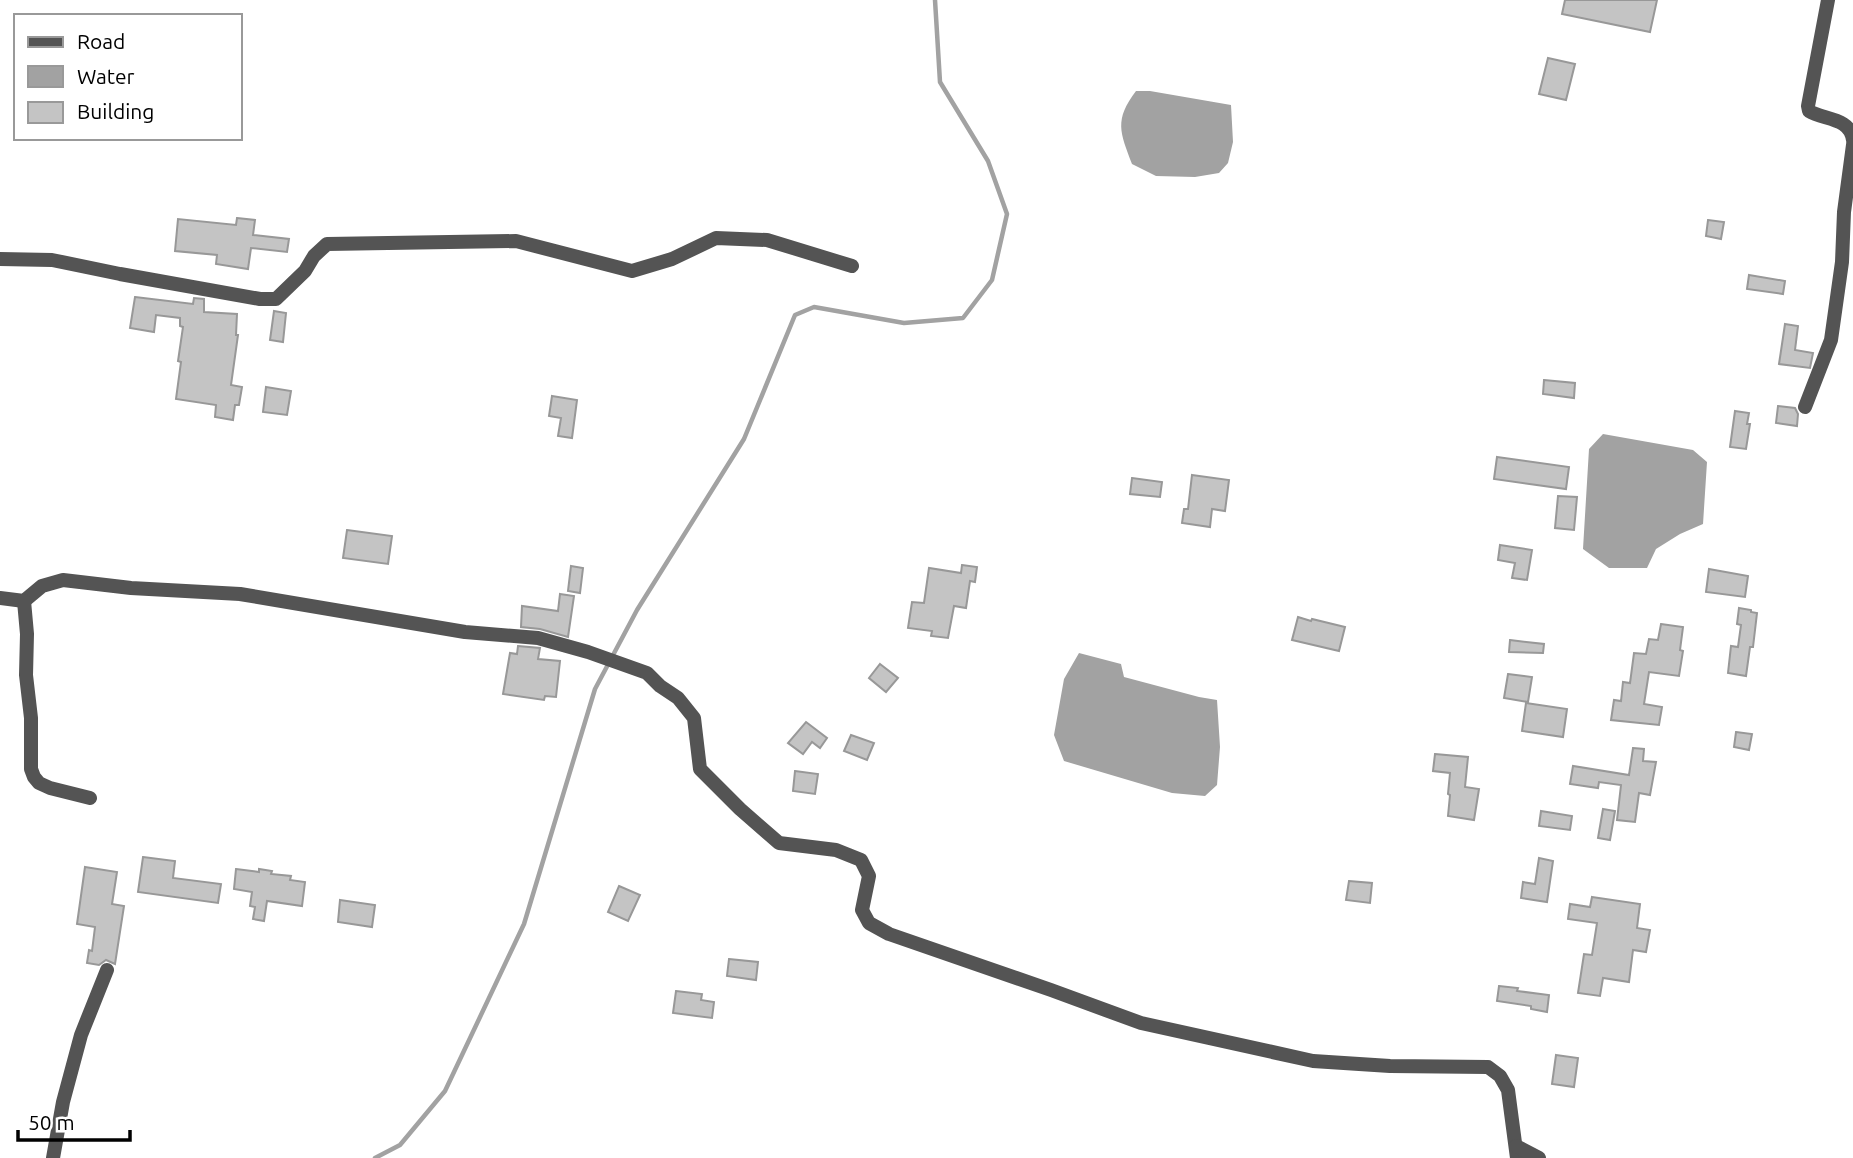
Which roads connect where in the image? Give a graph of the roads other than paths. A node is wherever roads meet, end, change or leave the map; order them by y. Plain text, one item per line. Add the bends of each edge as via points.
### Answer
1 (1828, 0) edge
2 (1853, 142) edge
3 (0, 259) edge
4 (852, 266) dead end
5 (1805, 407) dead end
6 (0, 598) edge
7 (24, 601) junction
8 (90, 798) dead end
9 (107, 970) dead end
10 (1517, 1152) edge
11 (53, 1158) edge
12 (1539, 1158) edge

1 - 2 street via 1808,106 1813,114 1844,124 1852,132
2 - 5 street via 1831,340
3 - 4 street via 52,260 260,299 276,299 327,244 516,241 632,271 716,238 767,240
6 - 7 street
7 - 8 street via 31,769 39,783
7 - 10 street via 41,586 63,580 240,594 465,632 538,638 647,673 694,718 700,769 740,809 779,843 836,850 861,860 869,876 862,910 869,923 1141,1023 1313,1062 1488,1067 1500,1076 1507,1090
9 - 11 street via 81,1035
10 - 12 street

